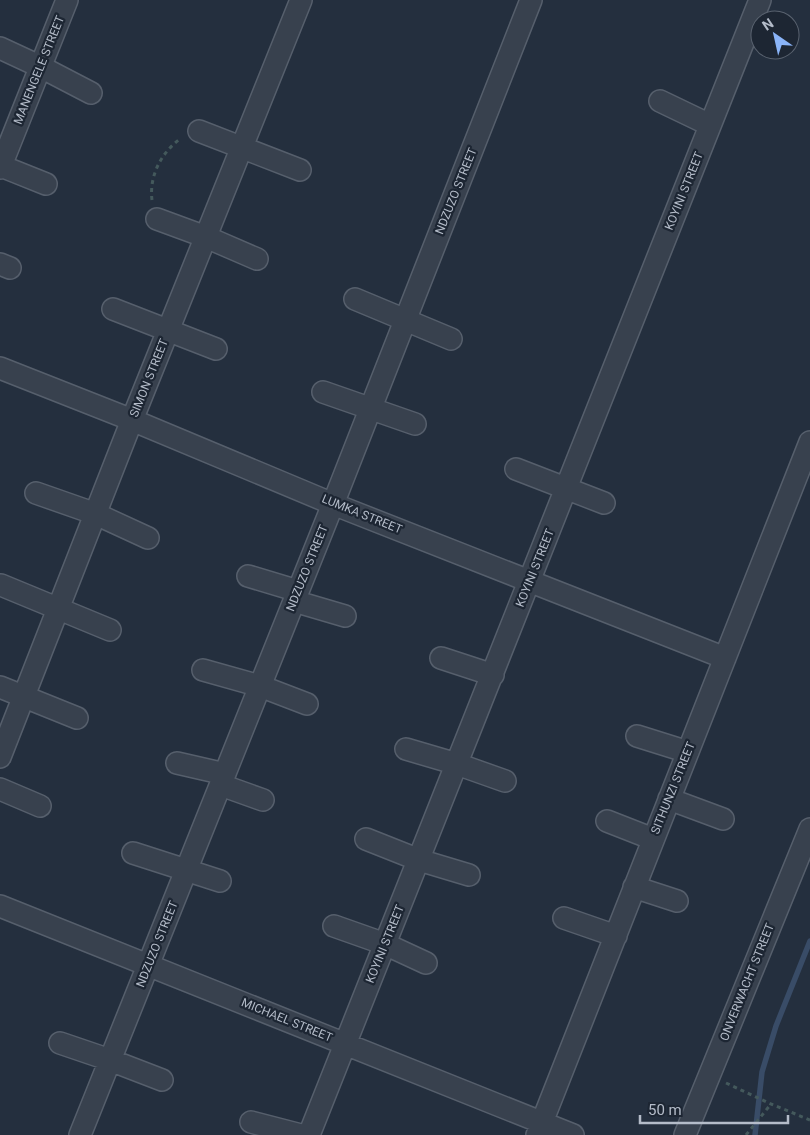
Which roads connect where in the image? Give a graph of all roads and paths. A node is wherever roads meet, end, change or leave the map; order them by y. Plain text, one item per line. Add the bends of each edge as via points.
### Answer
1 (67, 0) edge
2 (301, 0) edge
3 (531, 0) edge
4 (760, 0) edge
5 (0, 48) edge
6 (41, 67) junction
7 (91, 93) dead end
8 (660, 101) dead end
9 (710, 125) junction
10 (200, 131) joint
11 (242, 148) junction
12 (1, 162) edge
13 (300, 170) dead end
14 (46, 184) dead end
15 (157, 219) joint
16 (206, 237) junction
17 (257, 259) dead end
18 (356, 299) dead end
19 (113, 309) dead end
20 (405, 320) junction
21 (169, 330) junction
22 (451, 339) dead end
23 (216, 349) dead end
24 (0, 368) edge
25 (323, 392) dead end
26 (370, 409) junction
27 (132, 420) junction
28 (415, 424) dead end
29 (810, 442) edge
30 (516, 469) dead end
31 (567, 488) junction
32 (36, 493) dead end
33 (604, 503) dead end
34 (333, 504) junction
35 (96, 514) junction
36 (148, 538) dead end
37 (248, 576) dead end
38 (530, 580) junction
39 (1, 585) edge
40 (296, 596) junction
41 (58, 610) junction
42 (345, 616) dead end
43 (110, 630) dead end
44 (441, 658) dead end
45 (725, 658) junction
46 (203, 670) dead end
47 (492, 675) junction
48 (260, 686) junction
49 (0, 687) edge
50 (24, 697) junction
51 (307, 704) dead end
52 (77, 718) dead end
53 (637, 736) dead end
54 (406, 749) dead end
55 (688, 752) junction
56 (0, 757) edge
57 (177, 763) dead end
58 (458, 764) junction
59 (223, 780) junction
60 (505, 781) dead end
61 (0, 789) edge
62 (669, 799) junction
63 (263, 800) dead end
64 (40, 806) dead end
65 (723, 819) dead end
66 (607, 820) dead end
67 (810, 829) edge
68 (653, 839) junction
69 (366, 840) dead end
70 (133, 853) dead end
71 (419, 860) junction
72 (186, 871) junction
73 (469, 875) dead end
74 (220, 881) dead end
75 (634, 887) junction
76 (677, 901) dead end
77 (0, 906) edge
78 (564, 918) dead end
79 (334, 926) dead end
80 (616, 936) junction
81 (385, 944) junction
82 (426, 963) dead end
83 (148, 965) junction
84 (60, 1043) dead end
85 (346, 1044) junction
86 (110, 1060) junction
87 (709, 1076) junction
88 (162, 1080) dead end
89 (771, 1104) junction
90 (810, 1120) edge
91 (251, 1122) dead end
92 (539, 1129) edge
93 (80, 1135) edge
94 (301, 1135) edge
95 (309, 1135) edge
96 (573, 1135) edge
97 (685, 1135) edge
98 (746, 1135) edge

1 - 6 street, MANENGELE STREET
2 - 11 street, SIMON STREET
3 - 20 street, NDZUZO STREET
4 - 9 street, KOYINI STREET
5 - 6 street
6 - 7 street
6 - 12 street, MANENGELE STREET
8 - 9 street
9 - 31 street, KOYINI STREET
10 - 11 street
10 - 15 path via 173,144 161,158 150,189
11 - 13 street
11 - 16 street, SIMON STREET
12 - 14 street
15 - 16 street
16 - 17 street
16 - 21 street, SIMON STREET
18 - 20 street
19 - 21 street
20 - 22 street
20 - 26 street, NDZUZO STREET
21 - 23 street
21 - 27 street, SIMON STREET
24 - 27 street, LUMKA STREET
25 - 26 street
26 - 28 street
26 - 34 street, NDZUZO STREET
27 - 34 street, LUMKA STREET
27 - 35 street, SIMON STREET
29 - 45 street, SITHUNZI STREET
30 - 31 street
31 - 33 street
31 - 38 street, KOYINI STREET
32 - 35 street
34 - 38 street, LUMKA STREET
34 - 40 street, NDZUZO STREET
35 - 36 street
35 - 41 street, SIMON STREET
37 - 40 street
38 - 45 street, LUMKA STREET
38 - 47 street, KOYINI STREET
39 - 41 street
40 - 42 street
40 - 48 street, NDZUZO STREET
41 - 43 street
41 - 50 street, SIMON STREET
44 - 47 street
45 - 55 street, SITHUNZI STREET
46 - 48 street
47 - 58 street, KOYINI STREET
48 - 51 street
48 - 59 street, NDZUZO STREET
49 - 50 street
50 - 52 street
50 - 56 street, SIMON STREET
53 - 55 street
54 - 58 street
55 - 62 street, SITHUNZI STREET
57 - 59 street
58 - 60 street
58 - 71 street, KOYINI STREET
59 - 63 street
59 - 72 street, NDZUZO STREET
61 - 64 street
62 - 65 street
62 - 68 street, SITHUNZI STREET
66 - 68 street
67 - 87 street, ONVERWACHT STREET
68 - 75 street, SITHUNZI STREET
69 - 71 street
70 - 72 street
71 - 73 street
71 - 81 street, KOYINI STREET
72 - 74 street
72 - 83 street, NDZUZO STREET
75 - 76 street
75 - 80 street, SITHUNZI STREET
77 - 83 street, MICHAEL STREET
78 - 80 street
79 - 81 street
80 - 92 street, SITHUNZI STREET
81 - 82 street
81 - 85 street, KOYINI STREET
83 - 85 street, MICHAEL STREET
83 - 86 street, NDZUZO STREET
84 - 86 street
85 - 92 street, MICHAEL STREET
85 - 95 street, KOYINI STREET
86 - 88 street
86 - 93 street, NDZUZO STREET
87 - 89 path
87 - 97 street, ONVERWACHT STREET
89 - 90 path
89 - 98 path
91 - 94 street
92 - 96 street, MICHAEL STREET

